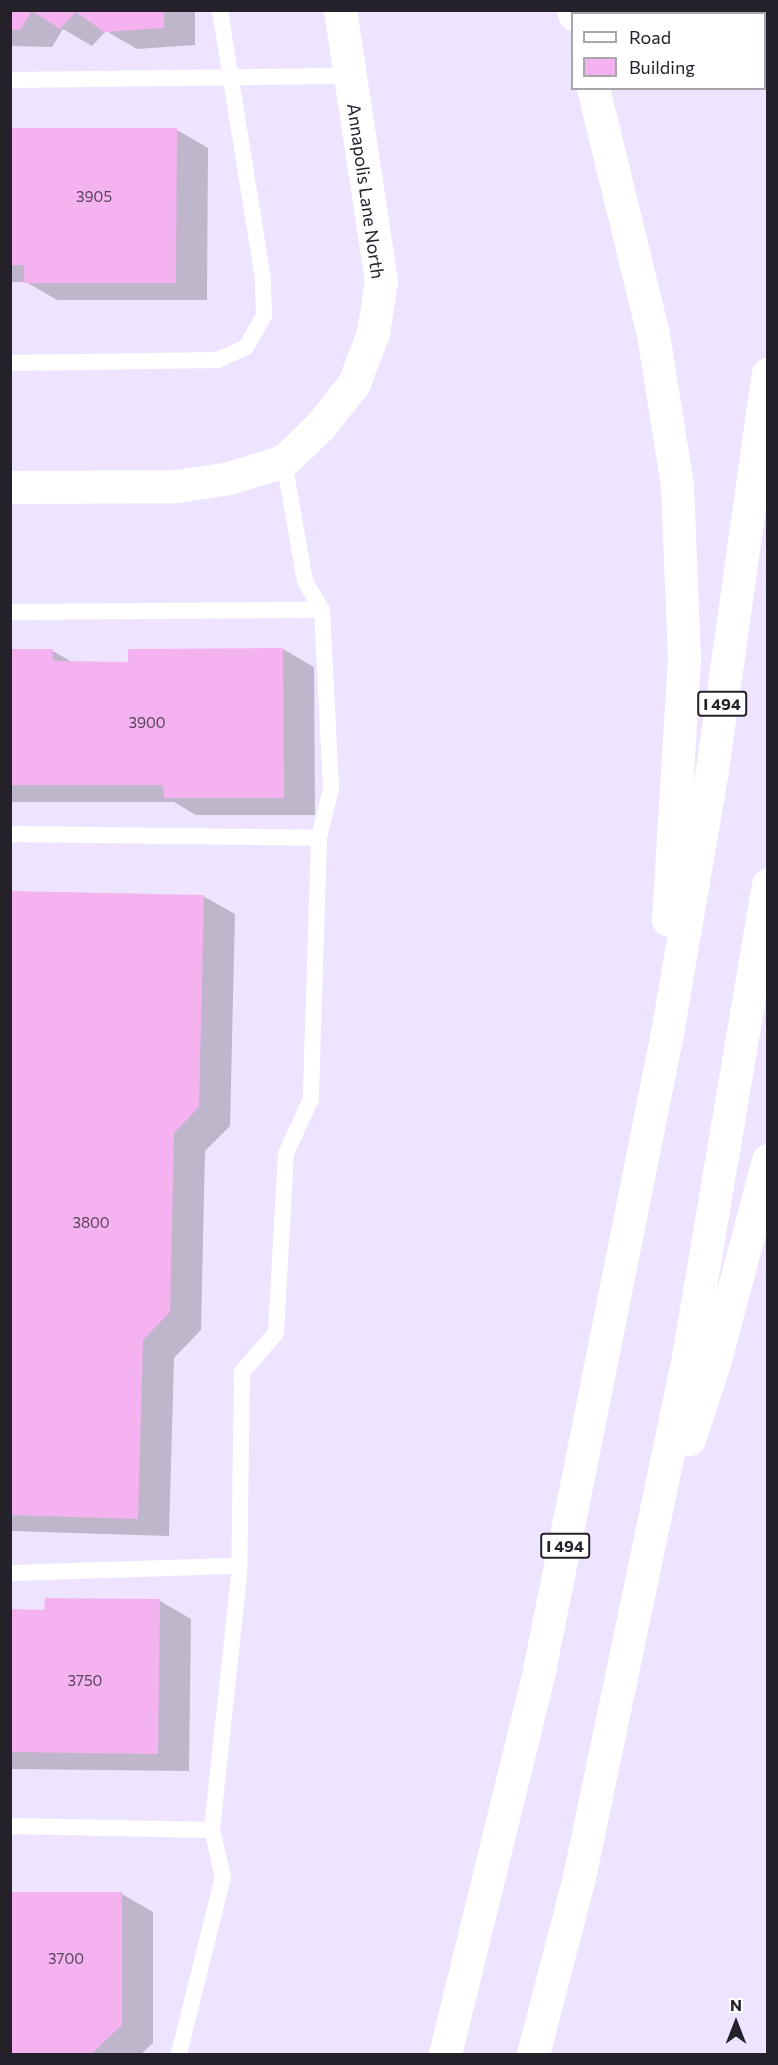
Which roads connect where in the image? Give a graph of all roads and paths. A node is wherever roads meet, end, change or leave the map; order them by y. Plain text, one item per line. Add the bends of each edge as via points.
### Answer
1 (220, 10) edge
2 (340, 10) edge
3 (350, 76) junction
4 (10, 80) edge
5 (233, 80) junction
6 (593, 90) edge
7 (10, 363) edge
8 (768, 374) edge
9 (284, 461) junction
10 (10, 487) edge
11 (322, 610) junction
12 (10, 612) edge
13 (10, 834) edge
14 (319, 838) junction
15 (768, 885) edge
16 (667, 1033) junction
17 (768, 1160) edge
18 (240, 1566) junction
19 (10, 1573) edge
20 (638, 1594) junction
21 (10, 1826) edge
22 (212, 1830) junction
23 (179, 2055) edge
24 (445, 2055) edge
25 (533, 2055) edge

1 - 5 lane
2 - 3 main road, Annapolis Lane North
3 - 5 lane
3 - 9 main road, Annapolis Lane North via 381,281 373,333 354,383 321,425
4 - 5 lane
5 - 7 lane via 263,279 264,316 246,347 218,360
6 - 16 main road via 657,354 672,439 679,515 684,647 669,906
8 - 16 main road, I 494 via 712,770
9 - 10 main road, Annapolis Lane North via 229,478 177,486
9 - 11 lane via 305,581
11 - 12 lane
11 - 14 lane via 331,788
13 - 14 lane
14 - 18 lane via 311,1099 286,1153 276,1333 242,1372
15 - 20 main road via 688,1358
16 - 24 main road, I 494 via 546,1638
17 - 20 main road via 714,1363
18 - 19 lane
18 - 22 lane
20 - 25 main road via 579,1877
21 - 22 lane
22 - 23 lane via 223,1877

